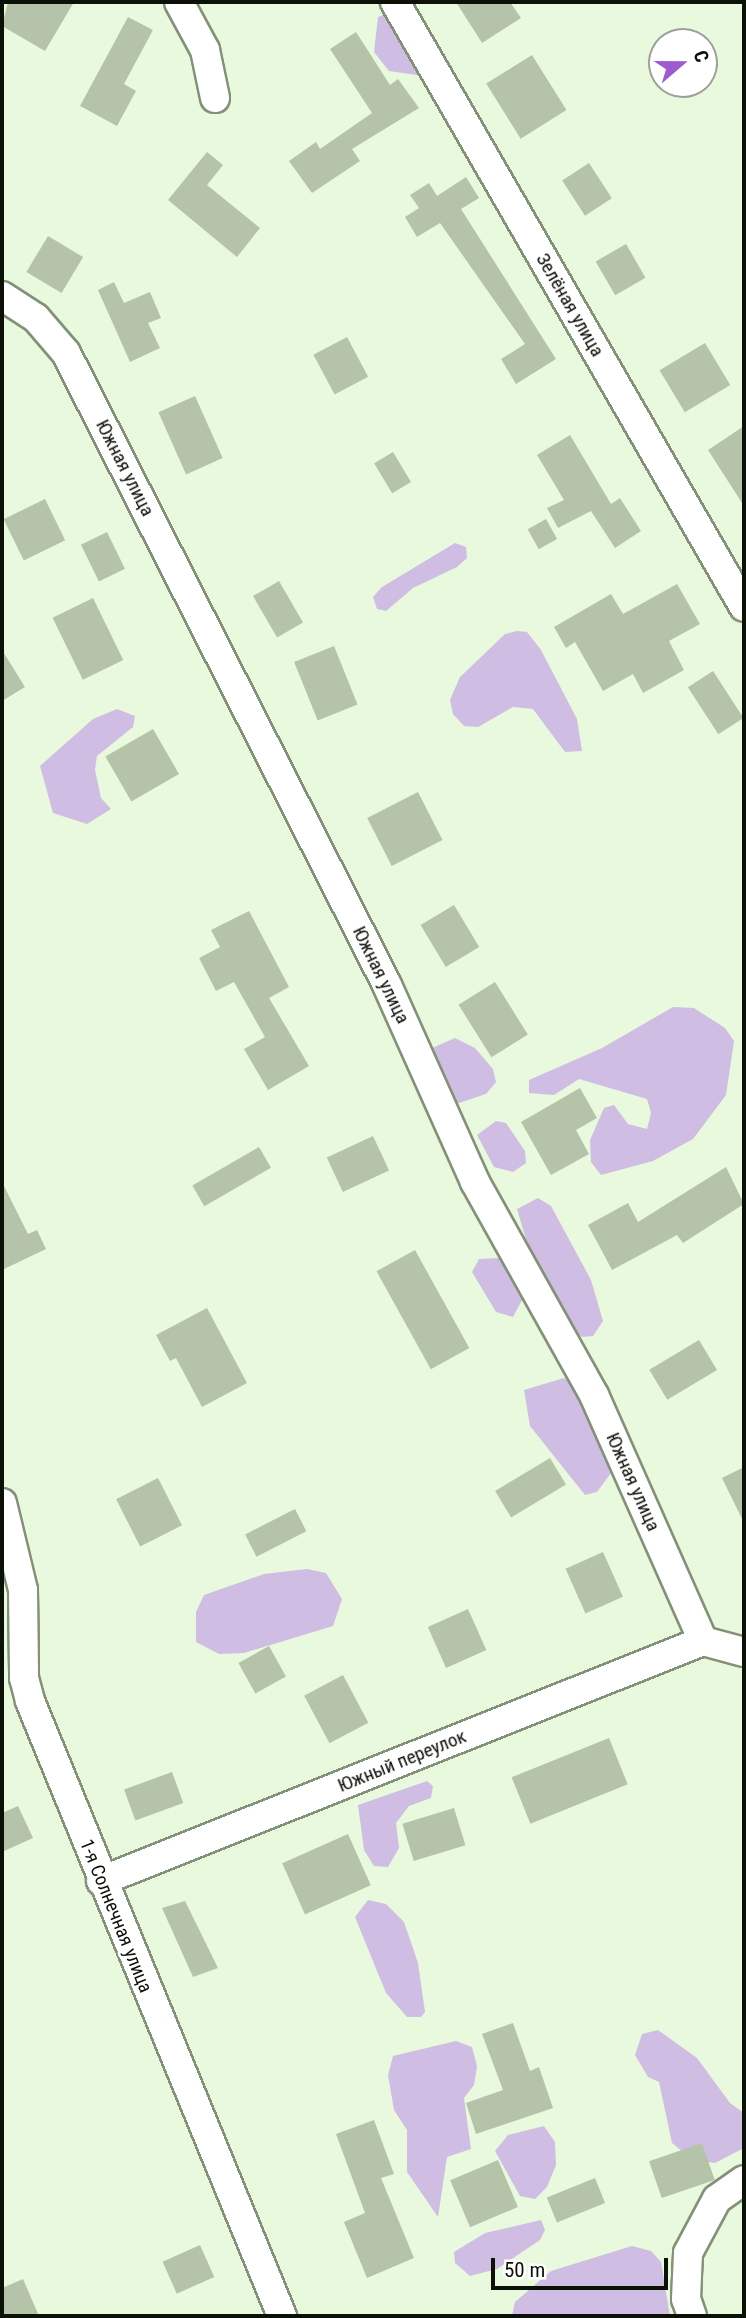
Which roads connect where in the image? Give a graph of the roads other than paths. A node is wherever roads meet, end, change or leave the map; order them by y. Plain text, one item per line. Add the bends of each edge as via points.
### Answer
1 (179, 2) edge
2 (396, 2) edge
3 (215, 98) dead end
4 (2, 296) edge
5 (744, 607) edge
6 (2, 1503) edge
7 (703, 1641) junction
8 (744, 1653) edge
9 (101, 1881) junction
10 (744, 2180) edge
11 (282, 2316) edge
12 (692, 2316) edge

1 - 3 street via 205,50
2 - 5 street, Зелёная улица
4 - 7 street, Южная улица via 36,317 66,353 387,985 475,1181 594,1395
6 - 9 street, 1-я Солнечная улица via 23,1590 27,1693
7 - 8 street
7 - 9 street, Южный переулок
9 - 11 street, 1-я Солнечная улица
10 - 12 street via 717,2199 688,2253 686,2299

